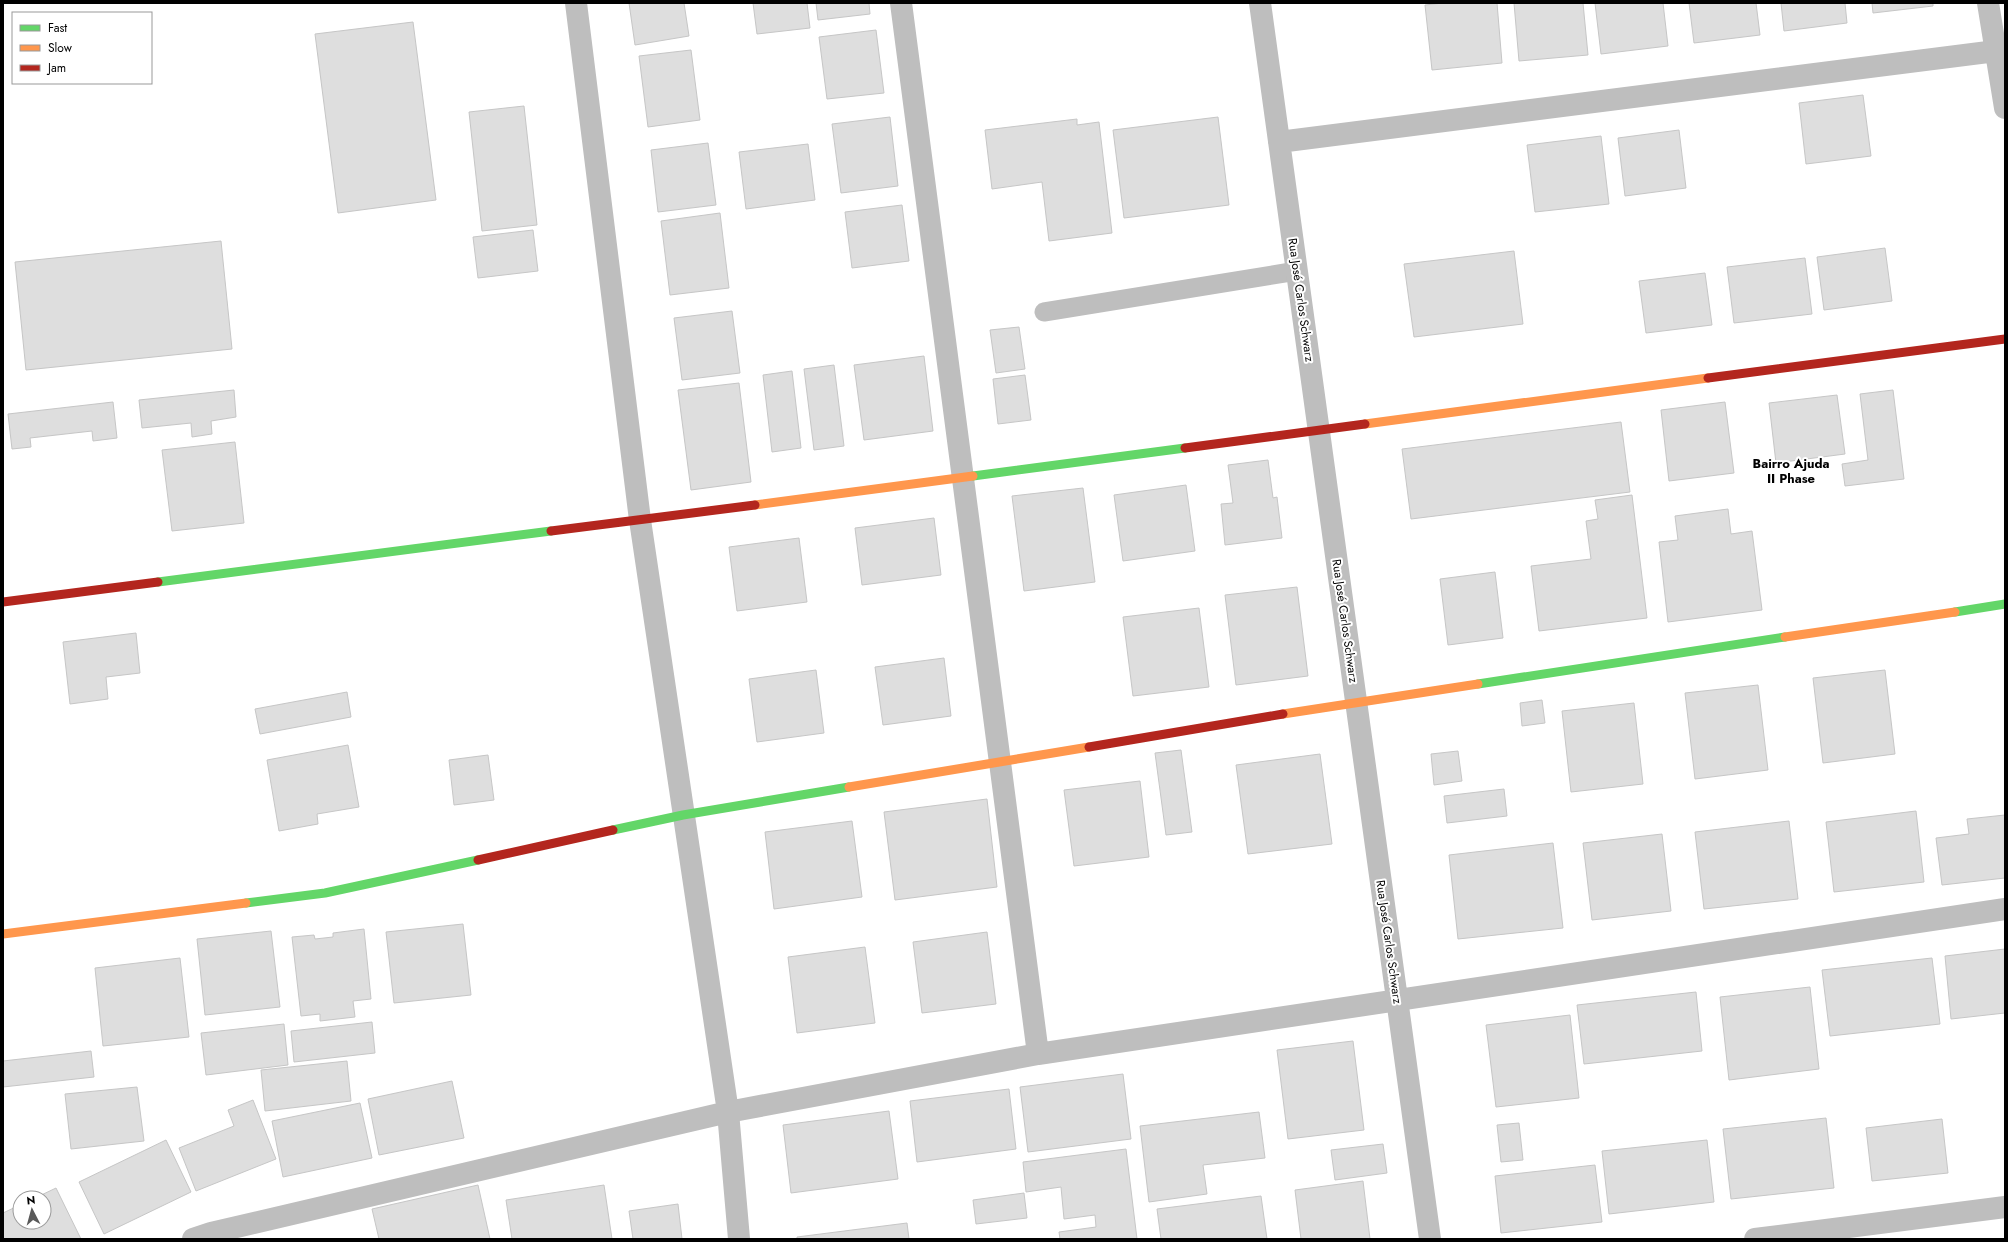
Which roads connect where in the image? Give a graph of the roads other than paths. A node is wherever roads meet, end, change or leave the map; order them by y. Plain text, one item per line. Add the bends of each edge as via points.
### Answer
1 (576, 3) edge
2 (901, 3) edge
3 (1260, 3) edge
4 (1988, 3) edge
5 (1996, 51) junction
6 (2005, 108) edge
7 (1279, 142) junction
8 (1297, 271) junction
9 (1044, 312) dead end
10 (2005, 339) edge
11 (1318, 430) junction
12 (963, 477) junction
13 (640, 520) junction
14 (3, 602) edge
15 (2005, 604) edge
16 (1356, 702) junction
17 (1000, 762) junction
18 (683, 815) junction
19 (2005, 909) edge
20 (3, 934) edge
21 (1397, 1000) junction
22 (1038, 1054) junction
23 (728, 1112) junction
24 (2005, 1207) edge
25 (193, 1239) edge
26 (739, 1239) edge
27 (1430, 1239) edge
28 (1755, 1239) edge

1 - 13 street
2 - 12 street
3 - 7 street, Rua José Carlos Schwarz
4 - 5 street
5 - 6 street
5 - 7 street
7 - 8 street, Rua José Carlos Schwarz
8 - 9 lane
8 - 11 street, Rua José Carlos Schwarz
10 - 11 street
11 - 12 street
11 - 16 street, Rua José Carlos Schwarz
12 - 13 street
12 - 17 street
13 - 14 street
13 - 18 street
15 - 16 street
16 - 17 street
16 - 21 street, Rua José Carlos Schwarz
17 - 18 street
17 - 22 street
18 - 20 street via 325,893
18 - 23 street
19 - 21 street
21 - 22 street
21 - 27 street, Rua José Carlos Schwarz
22 - 23 street
23 - 25 street
23 - 26 street
24 - 28 street

